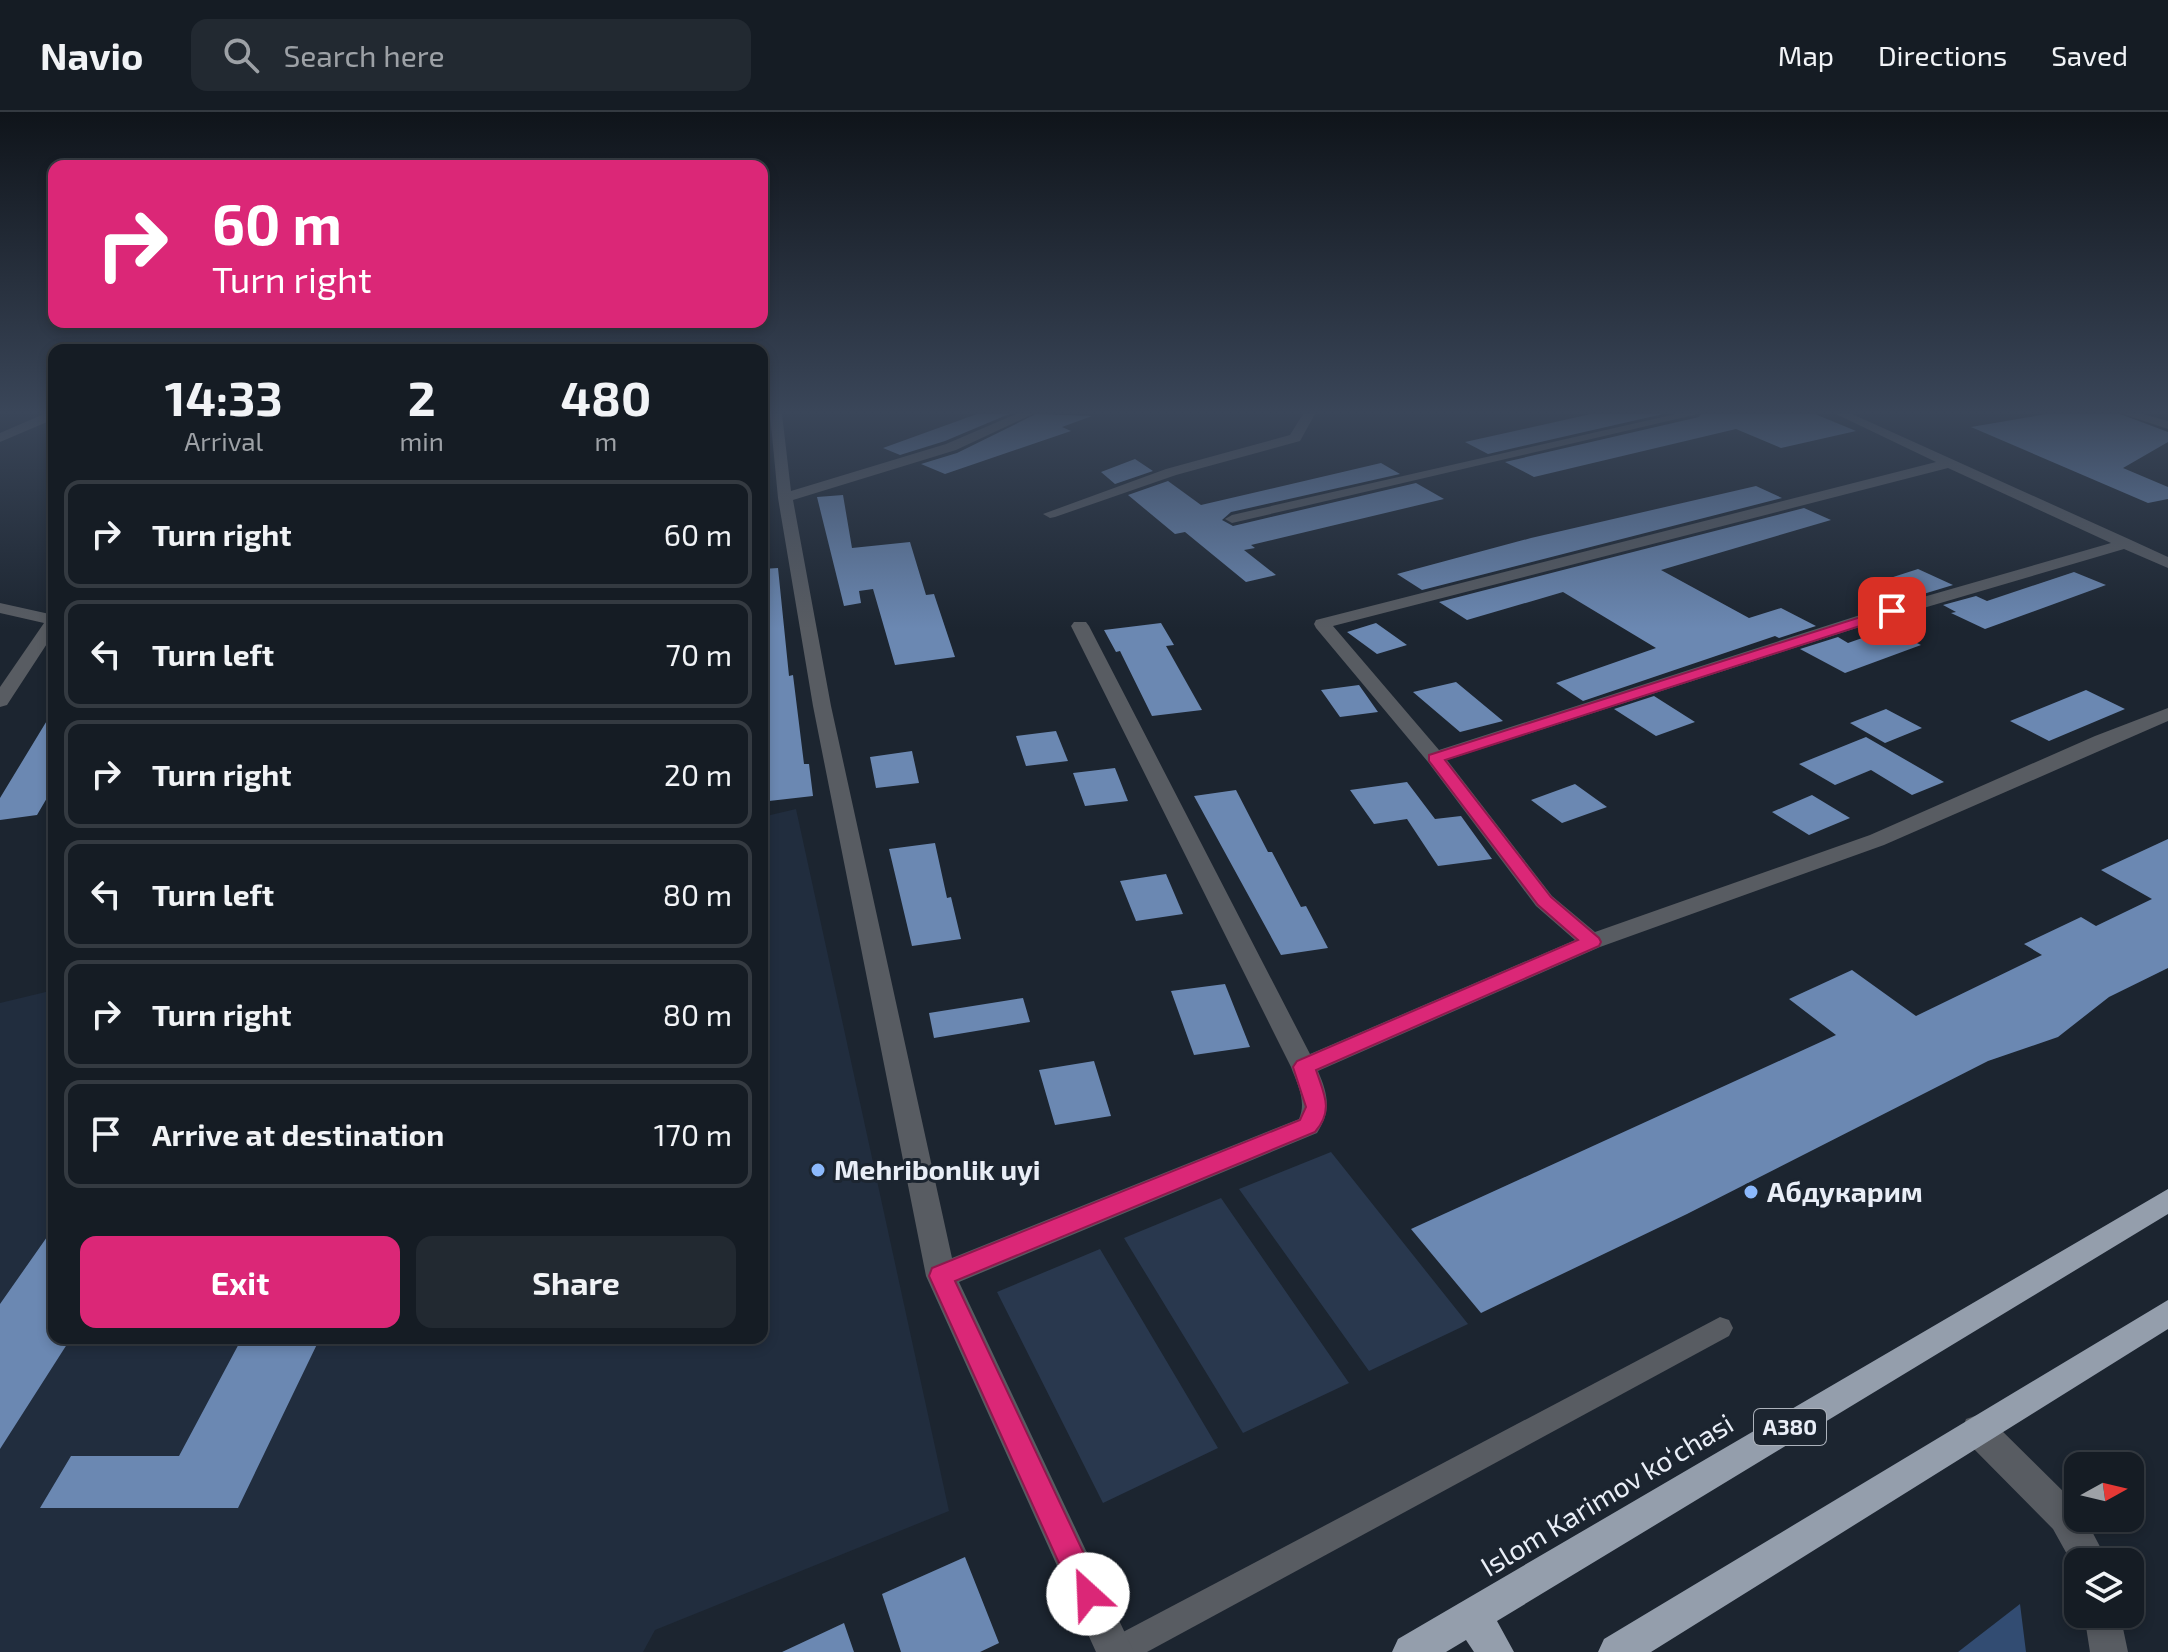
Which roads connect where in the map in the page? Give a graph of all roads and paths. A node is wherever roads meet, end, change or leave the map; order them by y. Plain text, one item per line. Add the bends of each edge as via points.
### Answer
1 (784, 486) edge
2 (824, 486) edge
3 (1131, 486) edge
4 (1377, 486) edge
5 (1861, 486) edge
6 (2000, 486) edge
7 (785, 498) junction
8 (1050, 514) dead end
9 (1232, 519) dead end
10 (2126, 543) junction
11 (2168, 563) edge
12 (0, 608) edge
13 (48, 620) edge
14 (1080, 626) dead end
15 (48, 631) edge
16 (0, 701) edge
17 (2168, 714) edge
18 (1435, 758) junction
19 (1592, 942) junction
20 (1304, 1067) junction
21 (2168, 1200) edge
22 (941, 1276) junction
23 (2168, 1313) edge
24 (1720, 1328) dead end
25 (1978, 1430) junction
26 (2082, 1548) edge
27 (1473, 1617) junction
28 (2105, 1628) edge
29 (1116, 1652) edge
30 (1411, 1652) edge
31 (1495, 1652) edge
32 (1617, 1652) edge
33 (2109, 1652) edge

1 - 7 street
2 - 7 street
3 - 8 street
4 - 9 street
5 - 18 street via 1322,624
6 - 10 street
7 - 22 street via 822,706
10 - 11 street
10 - 18 street via 1863,620
12 - 13 street
14 - 20 street
15 - 16 street
17 - 19 street via 1877,840
18 - 19 street via 1544,901
19 - 20 street
20 - 22 street via 1317,1107 1308,1126
21 - 27 highway, Islom Karimov ko‘chasi / A380
22 - 29 street
23 - 25 highway
24 - 29 lane
25 - 26 street via 2065,1517
25 - 32 highway
27 - 30 highway, Islom Karimov ko‘chasi / A380
27 - 31 highway
28 - 33 street

